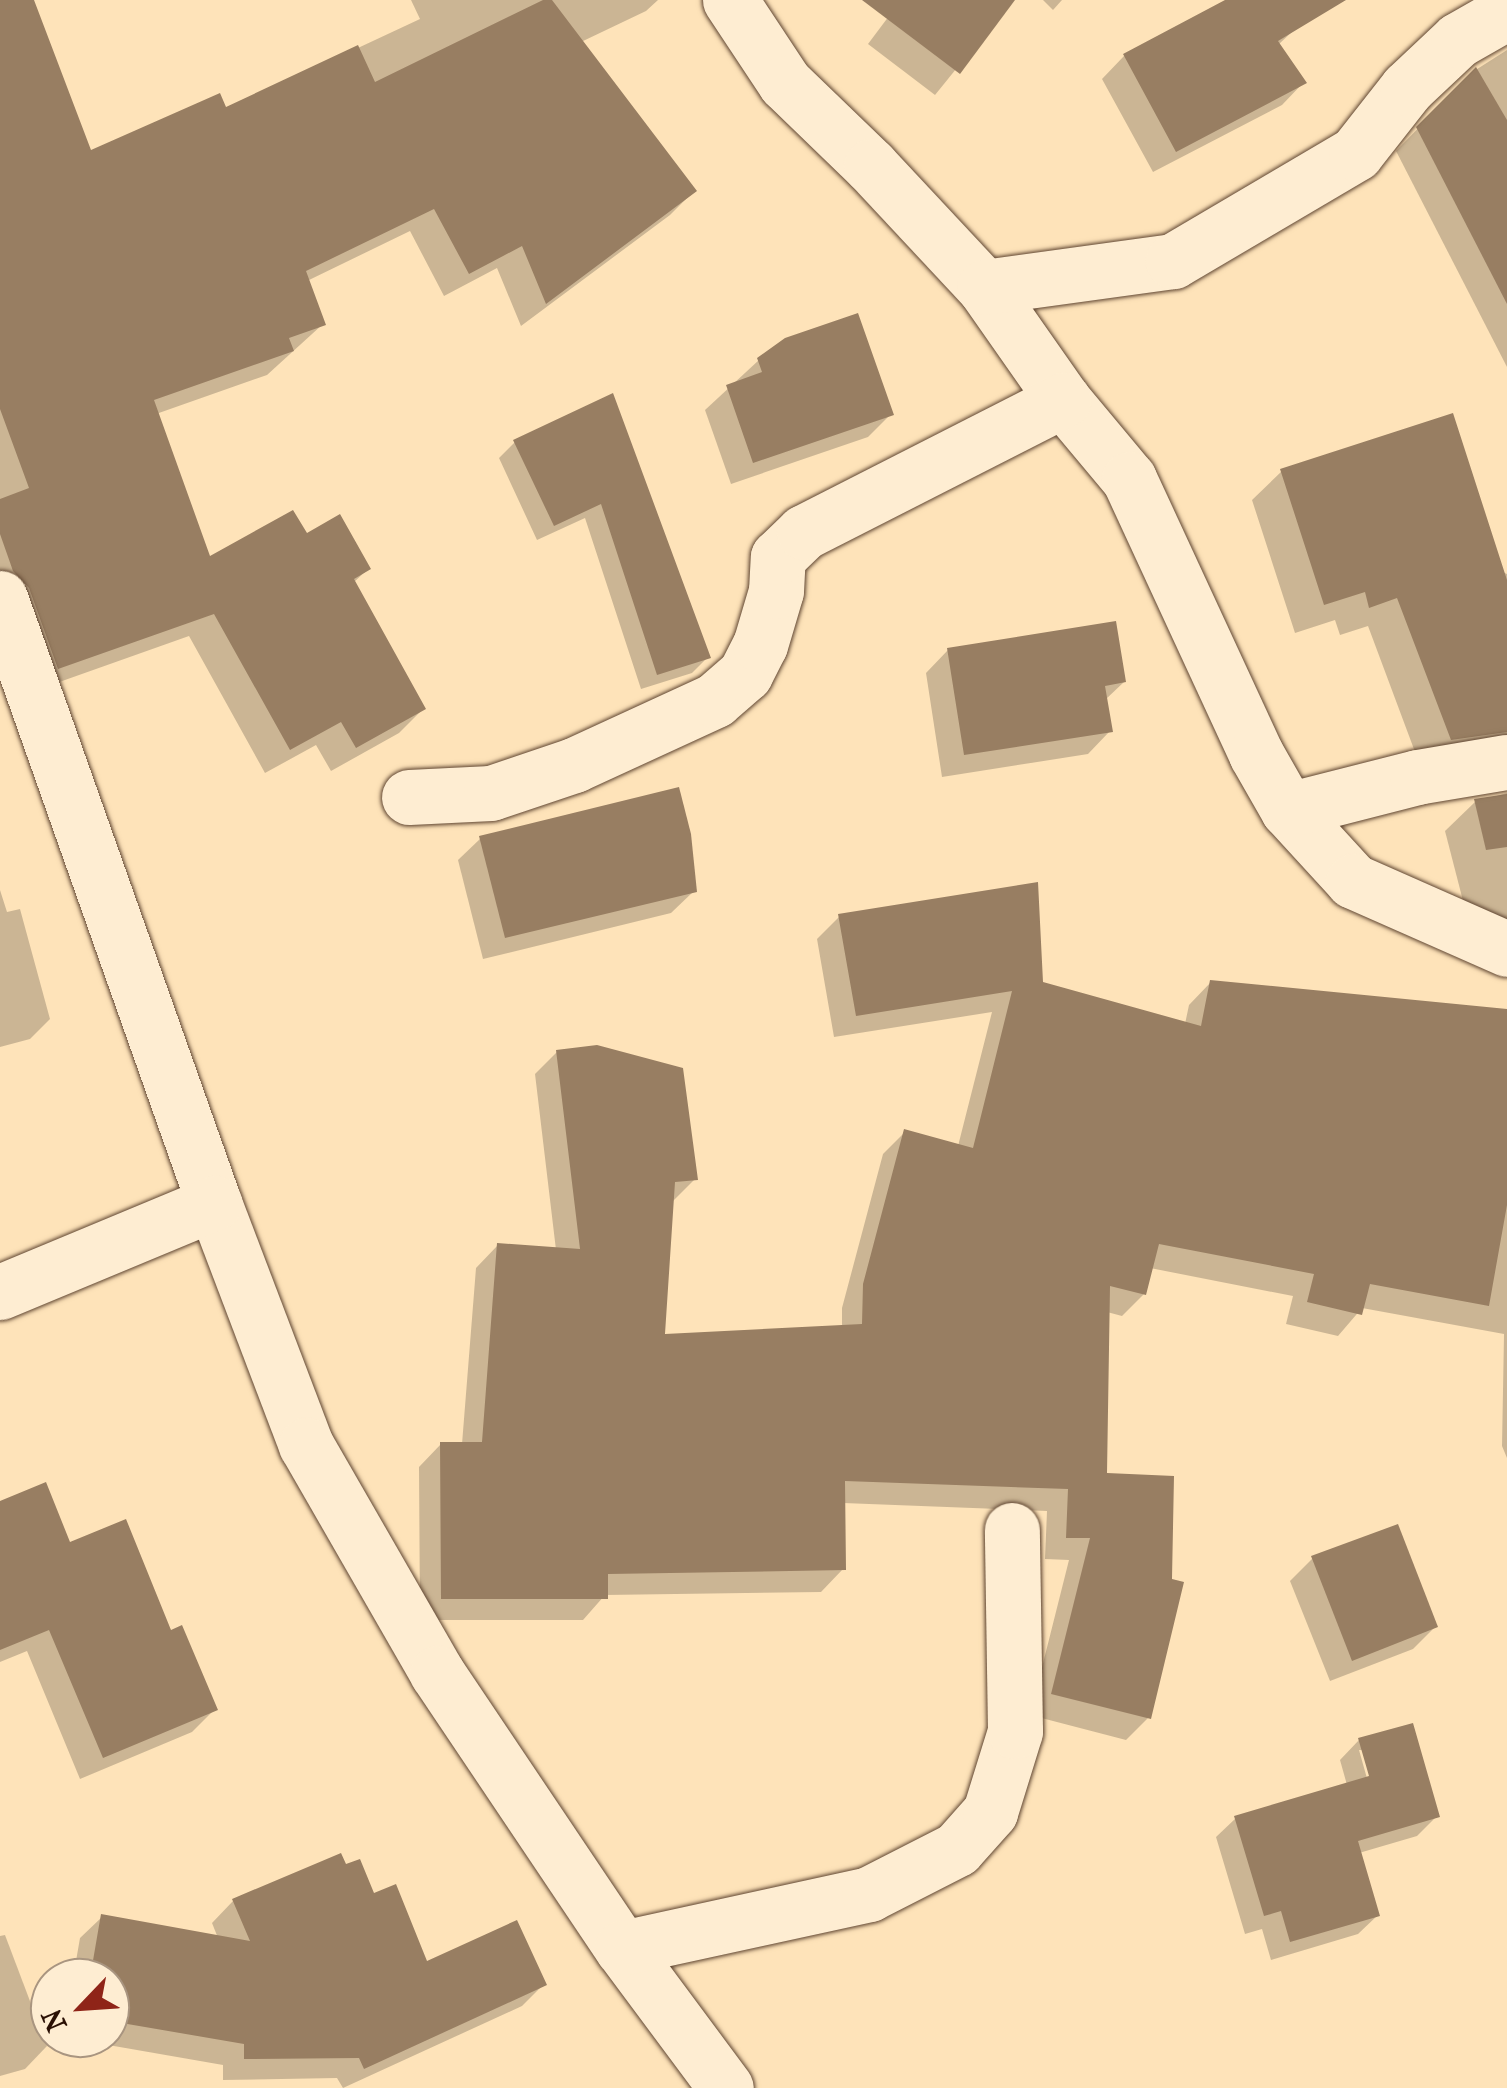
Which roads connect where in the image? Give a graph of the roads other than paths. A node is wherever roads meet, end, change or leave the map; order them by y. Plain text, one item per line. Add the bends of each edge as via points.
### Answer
1 (730, 0) edge
2 (1507, 12) edge
3 (984, 287) junction
4 (1063, 400) junction
5 (0, 598) edge
6 (1507, 762) edge
7 (409, 798) dead end
8 (1288, 810) junction
9 (1507, 949) edge
10 (214, 1203) junction
11 (0, 1292) edge
12 (1012, 1530) dead end
13 (622, 1948) junction
14 (726, 2088) edge

1 - 3 street via 785,83
2 - 3 street via 1458,40 1407,88 1356,154 1173,261
3 - 4 street
4 - 7 street via 804,532 778,557 776,591 745,674 715,700 574,765 491,793
4 - 8 street via 1129,479
5 - 10 street
6 - 8 street
8 - 9 street via 1353,880
10 - 11 street
10 - 13 street via 306,1445 437,1673
12 - 13 street via 1015,1731 990,1812 957,1849 869,1894
13 - 14 street

